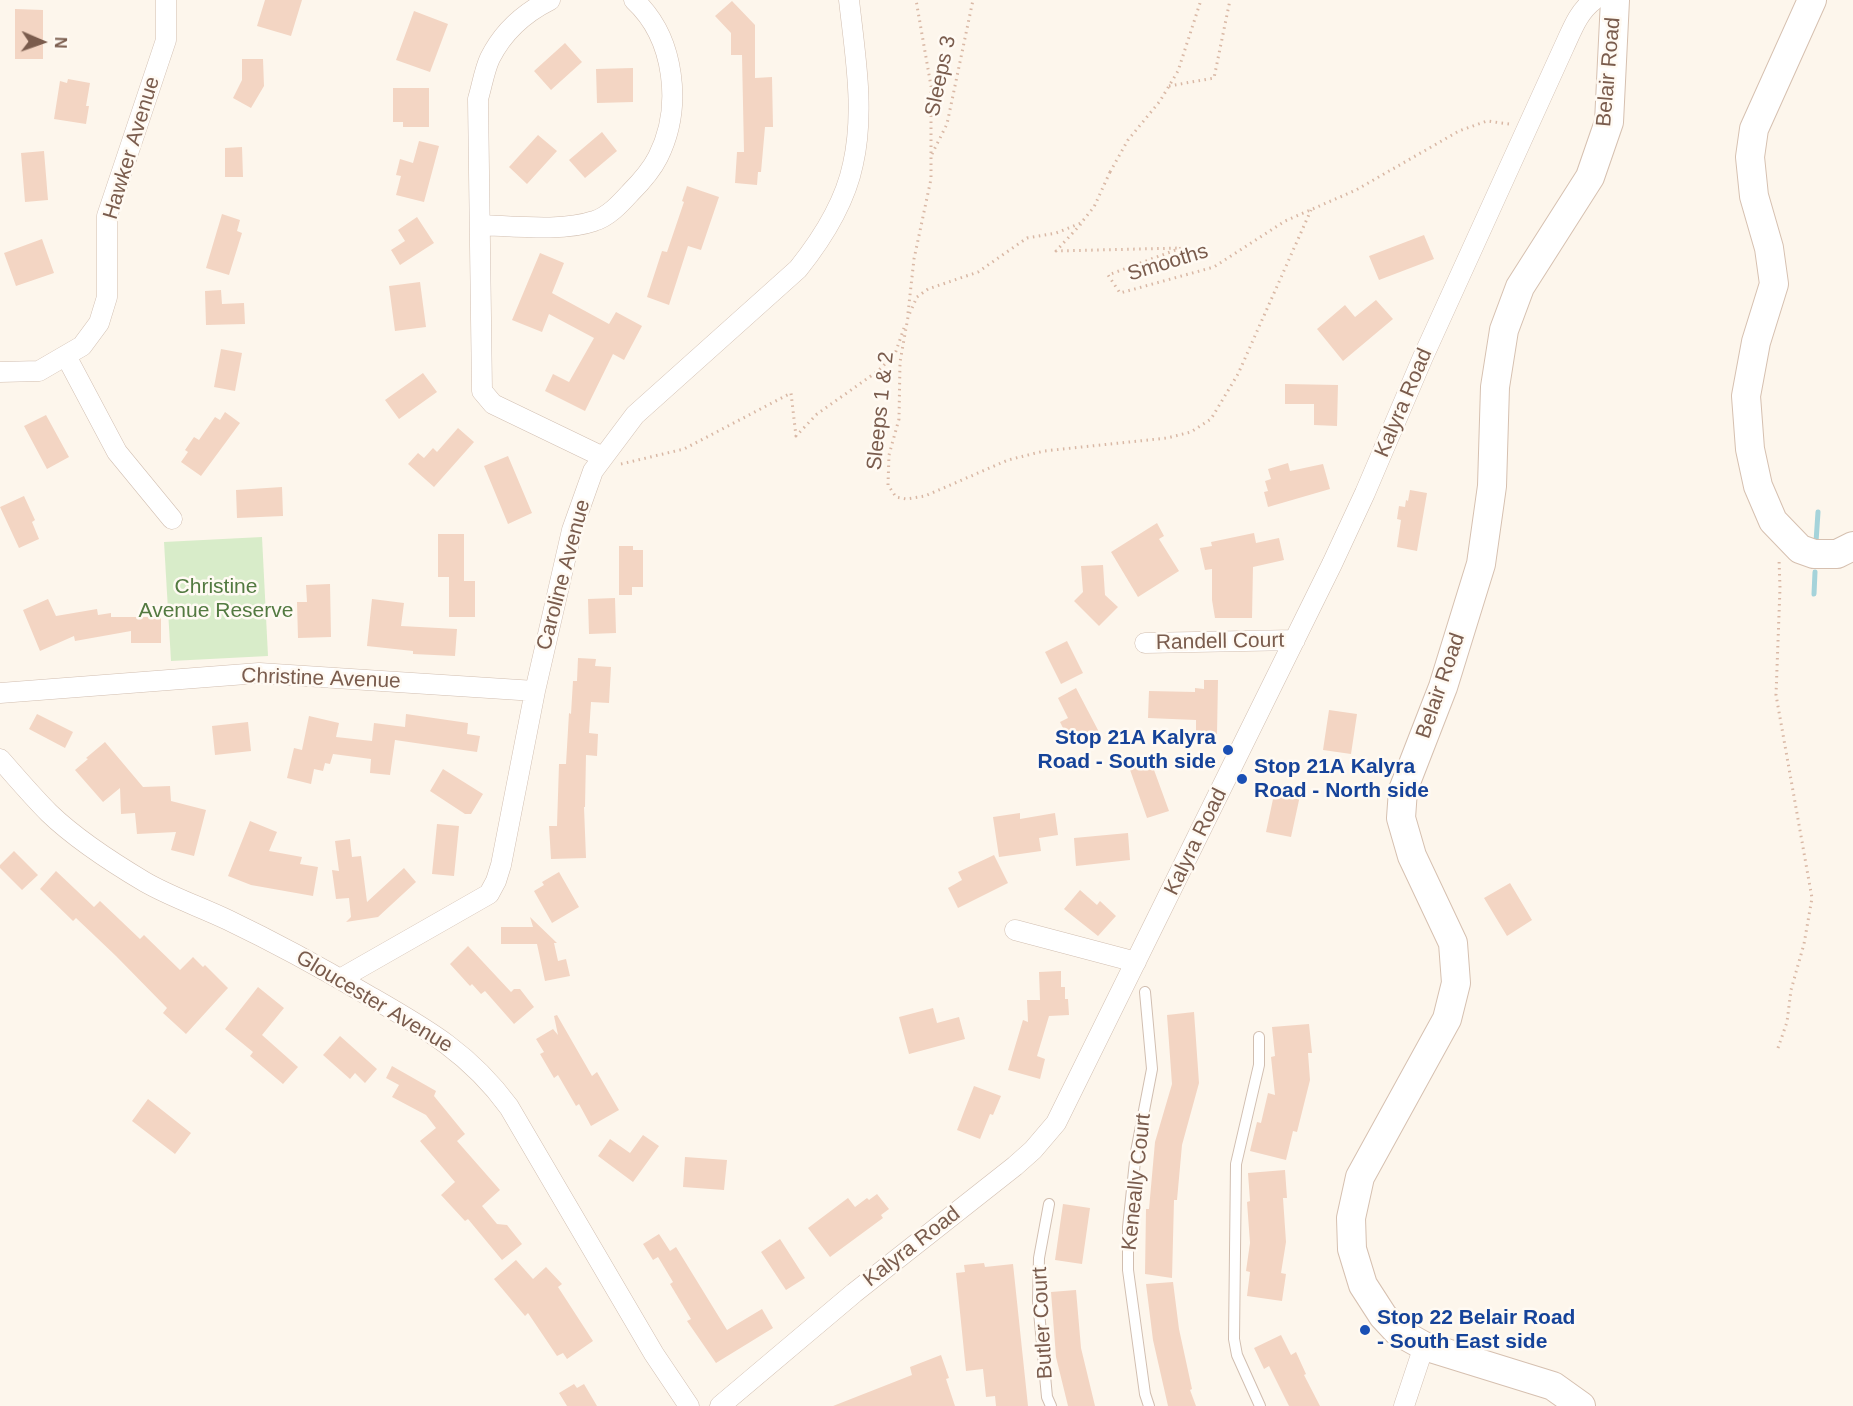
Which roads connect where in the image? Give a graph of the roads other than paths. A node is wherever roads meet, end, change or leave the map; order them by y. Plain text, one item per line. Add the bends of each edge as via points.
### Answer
1 (166, 0) edge
2 (550, 0) edge
3 (634, 0) edge
4 (849, 0) edge
5 (1594, 0) edge
6 (1615, 0) edge
7 (1812, 0) edge
8 (480, 225) junction
9 (66, 356) junction
10 (0, 372) edge
11 (598, 464) junction
12 (172, 519) dead end
13 (1853, 546) edge
14 (1295, 640) junction
15 (1145, 643) dead end
16 (535, 691) junction
17 (0, 693) edge
18 (0, 759) edge
19 (1015, 930) dead end
20 (1136, 962) junction
21 (340, 979) junction
22 (1145, 992) dead end
23 (1259, 1037) dead end
24 (1049, 1204) dead end
25 (1424, 1346) junction
26 (690, 1406) edge
27 (720, 1406) edge
28 (1051, 1406) edge
29 (1149, 1406) edge
30 (1260, 1406) edge
31 (1404, 1406) edge
32 (1581, 1406) edge

1 - 9 street, Hawker Avenue via 166,40 107,216 107,297 99,323 82,346
2 - 8 street via 512,26 490,59 478,99
3 - 8 street via 646,12 661,39 671,71 668,131 658,158 618,206 596,221 574,227
4 - 11 street, Caroline Avenue via 857,63 858,129 853,165 839,203 798,269 635,416
5 - 14 street, Kalyra Road via 1578,18
6 - 25 main road, Belair Road via 1609,122 1590,177 1520,287 1504,330 1495,387 1492,486 1481,564 1443,687 1403,790 1401,818 1412,856 1453,943 1456,983 1447,1020 1360,1177 1351,1218 1353,1249 1363,1285 1397,1331
7 - 13 main road via 1754,129 1750,157 1754,196 1774,284 1756,342 1746,396 1747,417 1758,486 1777,527 1800,549 1814,554 1836,554
8 - 11 street via 483,391 493,404
9 - 10 street, Hawker Avenue via 39,371
9 - 12 street via 117,452
11 - 16 street, Caroline Avenue via 572,530
14 - 15 street, Randell Court
14 - 20 street, Kalyra Road
16 - 17 street, Christine Avenue via 259,673
16 - 21 street, Caroline Avenue via 501,865 489,894
18 - 21 street, Gloucester Avenue via 49,813 125,869
19 - 20 street
20 - 27 street, Kalyra Road via 1056,1123 1033,1150
21 - 26 street, Gloucester Avenue via 446,1042 494,1086 654,1354
22 - 29 lane, Keneally Court via 1152,1069 1128,1227 1128,1270 1144,1394
23 - 30 lane via 1259,1065 1236,1164 1234,1339
24 - 28 lane, Butler Court via 1039,1258 1038,1301
25 - 31 street
25 - 32 main road, Belair Road via 1553,1386

